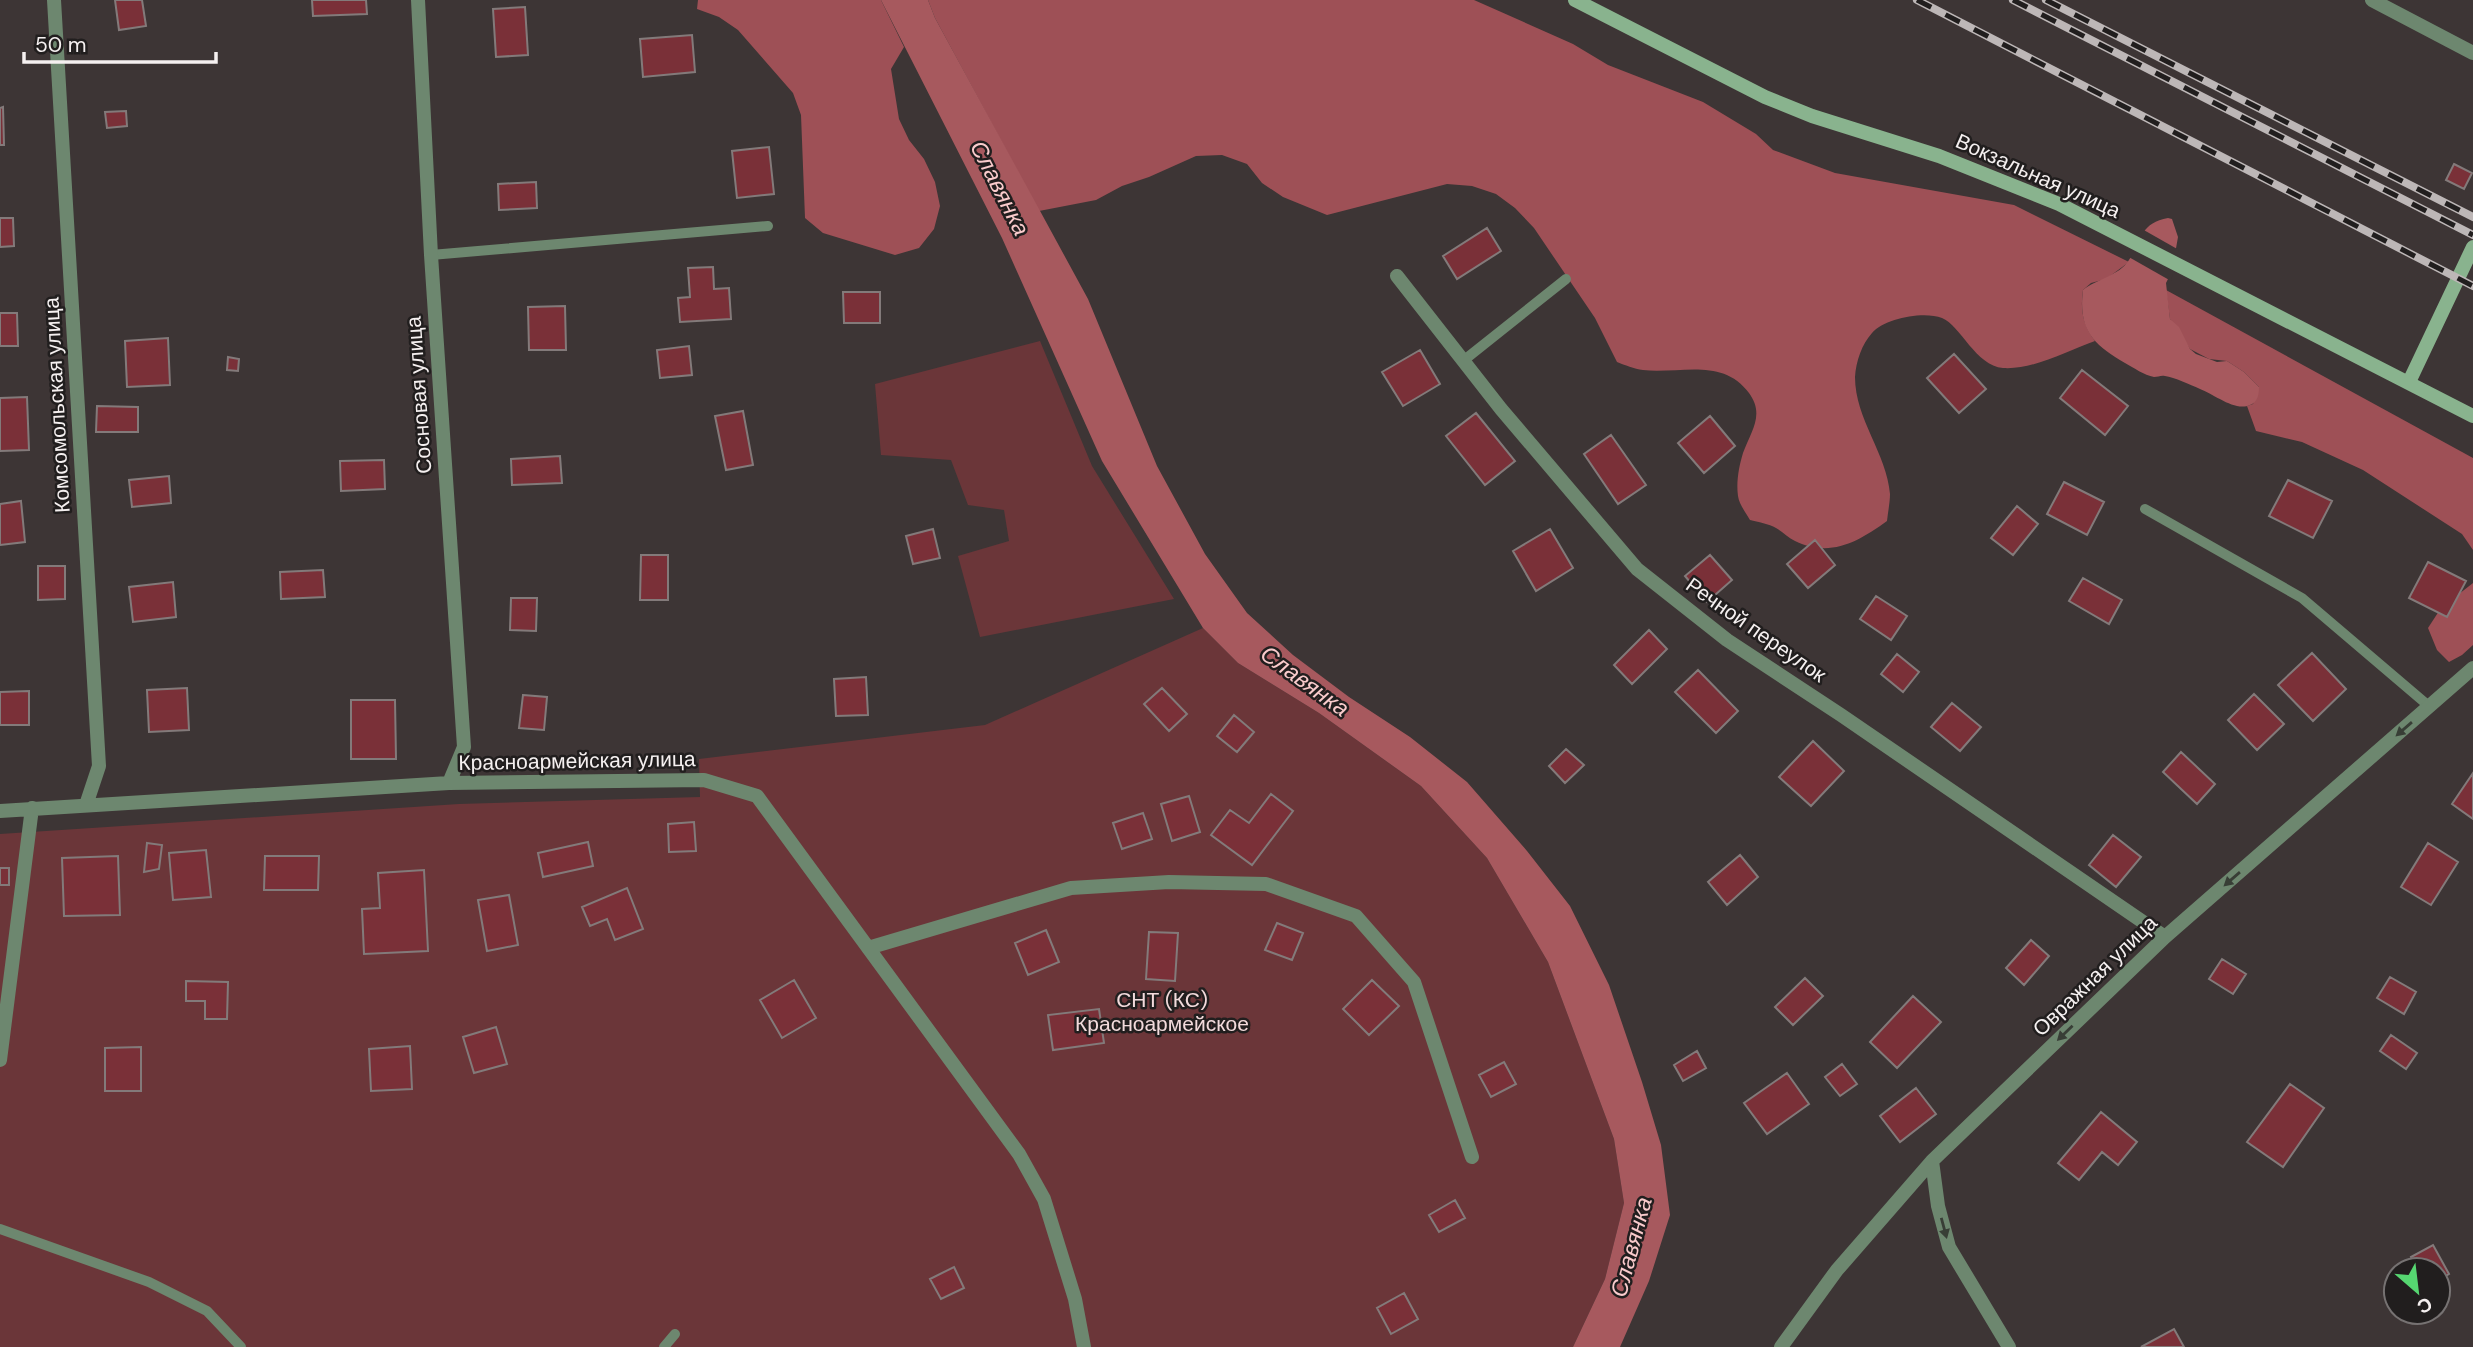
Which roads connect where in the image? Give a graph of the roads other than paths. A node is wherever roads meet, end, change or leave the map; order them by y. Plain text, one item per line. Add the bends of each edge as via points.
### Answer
1 (54, 0) edge
2 (418, 0) edge
3 (1575, 0) edge
4 (2372, 0) edge
5 (2473, 53) edge
6 (768, 226) dead end
7 (2473, 247) edge
8 (431, 255) junction
9 (1397, 276) dead end
10 (1566, 279) dead end
11 (1463, 360) junction
12 (2409, 382) junction
13 (2473, 416) edge
14 (2146, 509) dead end
15 (2473, 667) edge
16 (2430, 707) junction
17 (449, 783) junction
18 (86, 805) junction
19 (32, 808) junction
20 (0, 811) edge
21 (2165, 937) junction
22 (867, 948) junction
23 (0, 1060) edge
24 (1472, 1157) dead end
25 (1932, 1161) junction
26 (0, 1229) edge
27 (675, 1334) dead end
28 (241, 1347) edge
29 (664, 1347) edge
30 (1084, 1347) edge
31 (1781, 1347) edge
32 (2009, 1347) edge

1 - 18 street, Комсомольская улица via 99,766
2 - 8 street, Сосновая улица
3 - 12 street, Вокзальная улица via 1765,97 1939,156 2059,204
4 - 5 street
6 - 8 lane
7 - 12 street
8 - 17 street, Сосновая улица via 464,747
9 - 11 street, Речной переулок
10 - 11 lane
11 - 21 street, Речной переулок via 1637,569 1727,640
12 - 13 street, Вокзальная улица
14 - 16 lane via 2302,598
15 - 16 street, Овражная улица
16 -> 21 street, Овражная улица
17 - 18 street, Красноармейская улица
17 - 22 street, Красноармейская улица via 704,780 757,796
18 - 19 street, Красноармейская улица
19 - 20 street, Красноармейская улица
19 - 23 street
21 -> 25 street, Овражная улица
22 - 24 street via 1071,888 1169,882 1266,884 1356,916 1414,982
22 - 30 street, Красноармейская улица via 1019,1154 1044,1199 1075,1299
25 - 31 street, Овражная улица via 1837,1270
25 -> 32 street via 1949,1247
26 - 28 lane via 149,1282 206,1311
27 - 29 lane

